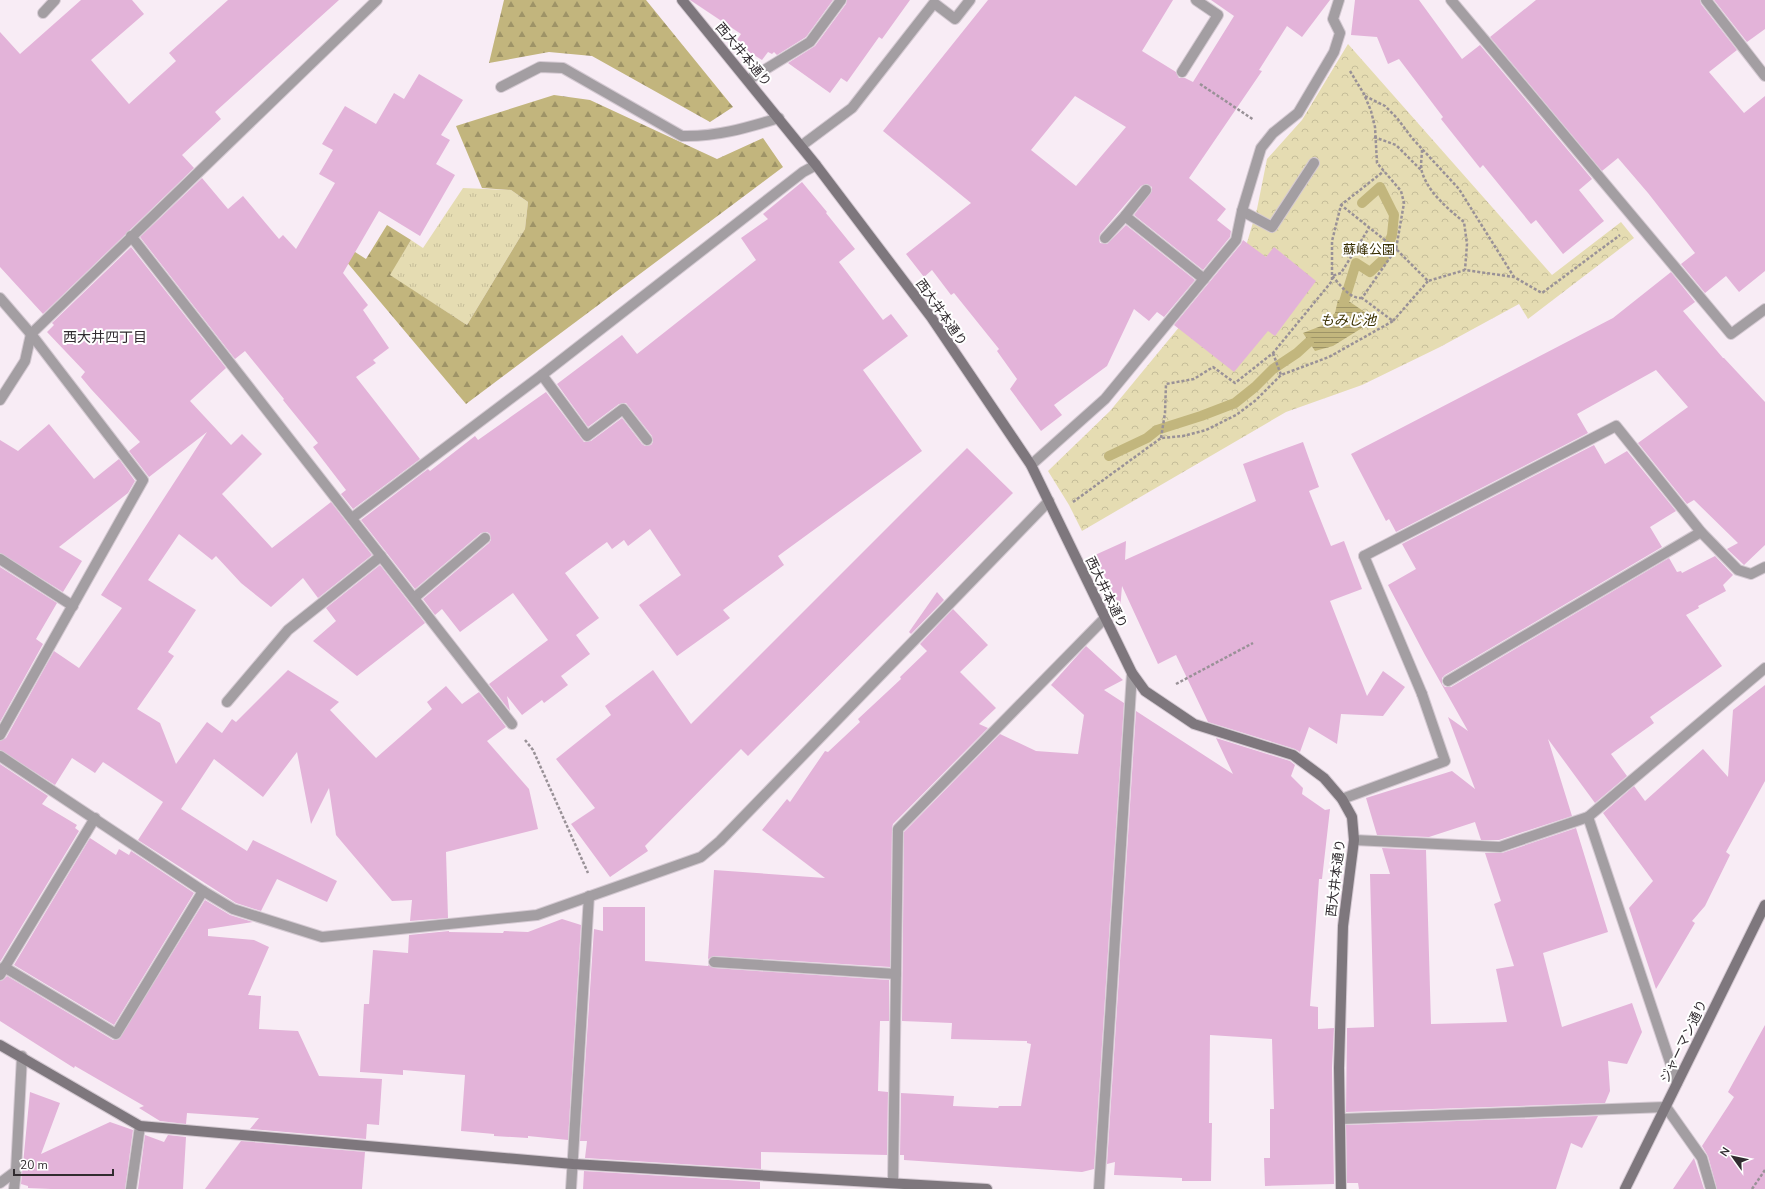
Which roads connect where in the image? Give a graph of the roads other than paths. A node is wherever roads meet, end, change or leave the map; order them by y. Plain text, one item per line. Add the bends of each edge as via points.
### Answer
1 (55, 0) edge
2 (377, 0) edge
3 (841, 0) edge
4 (970, 0) edge
5 (1196, 0) edge
6 (1339, 0) edge
7 (1451, 0) edge
8 (1706, 0) edge
9 (684, 1) edge
10 (43, 13) dead end
11 (1182, 72) road end
12 (1765, 76) edge
13 (748, 80) junction
14 (501, 87) dead end
15 (779, 118) junction
16 (801, 146) junction
17 (1314, 163) dead end
18 (816, 165) junction
19 (1146, 190) dead end
20 (1242, 211) junction
21 (1125, 216) junction
22 (131, 236) junction
23 (1105, 238) dead end
24 (1204, 280) junction
25 (0, 298) edge
26 (1765, 308) edge
27 (31, 334) junction
28 (542, 375) junction
29 (0, 400) edge
30 (646, 440) dead end
31 (1031, 465) junction
32 (1049, 501) junction
33 (352, 518) junction
34 (1702, 532) junction
35 (485, 538) dead end
36 (381, 556) junction
37 (0, 559) edge
38 (1765, 567) edge
39 (414, 598) junction
40 (73, 606) junction
41 (1106, 618) junction
42 (1765, 668) edge
43 (1132, 673) junction
44 (1448, 681) dead end
45 (227, 702) dead end
46 (512, 724) road end
47 (0, 735) edge
48 (0, 756) edge
49 (1342, 799) junction
50 (1588, 817) junction
51 (95, 818) junction
52 (1354, 840) junction
53 (203, 891) junction
54 (593, 895) junction
55 (1765, 904) edge
56 (714, 962) dead end
57 (2, 971) edge
58 (896, 974) junction
59 (0, 1045) edge
60 (22, 1056) junction
61 (1677, 1083) junction
62 (1666, 1107) junction
63 (1340, 1119) junction
64 (140, 1126) junction
65 (573, 1164) junction
66 (16, 1171) junction
67 (0, 1183) edge
68 (893, 1184) junction
69 (14, 1189) edge
70 (131, 1189) edge
71 (571, 1189) edge
72 (986, 1189) edge
73 (1099, 1189) edge
74 (1340, 1189) edge
75 (1625, 1189) edge
76 (1711, 1189) edge

1 - 10 street
2 - 22 street
3 - 13 street via 810,42
4 - 16 street via 955,20 934,3 852,108
5 - 11 street via 1218,15
6 - 20 street via 1332,19 1340,33 1334,52 1298,113 1273,132 1261,148
7 - 26 street via 1731,334
8 - 12 street
9 - 13 street, 西大井本通り
13 - 15 street, 西大井本通り
14 - 15 street via 540,67 563,68 682,136 700,137 732,132
15 - 16 street, 西大井本通り
16 - 18 street, 西大井本通り
17 - 20 street via 1272,227
18 - 28 street via 797,177
18 - 31 street, 西大井本通り via 931,317
19 - 21 street
20 - 24 street via 1236,240
21 - 23 street
21 - 24 street
22 - 27 street
22 - 33 street
24 - 31 street via 1105,399
25 - 27 street
27 - 29 street via 25,361
27 - 40 street via 143,480
28 - 30 street via 587,436 623,409
28 - 33 street
31 - 32 street, 西大井本通り
32 - 41 street, 西大井本通り
32 - 54 street via 720,841 701,857
33 - 36 street
34 - 38 street via 1738,570 1751,574
34 - 44 street
34 - 49 street via 1616,426 1364,556 1422,694 1445,761
35 - 39 street
36 - 39 street
36 - 45 street via 288,630
37 - 40 street
39 - 46 street
40 - 47 street
41 - 43 street, 西大井本通り
41 - 58 street via 898,829
42 - 50 street
43 - 49 street, 西大井本通り via 1145,691 1194,724 1293,754 1324,778
43 - 73 street
48 - 51 street
49 - 52 street, 西大井本通り via 1352,817
50 - 52 street via 1500,847
50 - 61 street
51 - 53 street
51 - 57 street
52 - 63 street, 西大井本通り via 1343,926
53 - 54 street via 233,909 322,937 537,915
53 - 57 street via 116,1034
54 - 65 street
55 - 61 street, ジャーマン通り
56 - 58 street
58 - 68 street
59 - 60 street
60 - 64 street
60 - 66 street
61 - 62 street, ジャーマン通り
62 - 63 street
62 - 75 street, ジャーマン通り
62 - 76 street via 1702,1158
63 - 74 street, 西大井本通り
64 - 65 street
64 - 70 street
65 - 68 street
65 - 71 street
66 - 67 street
66 - 69 street
68 - 72 street

